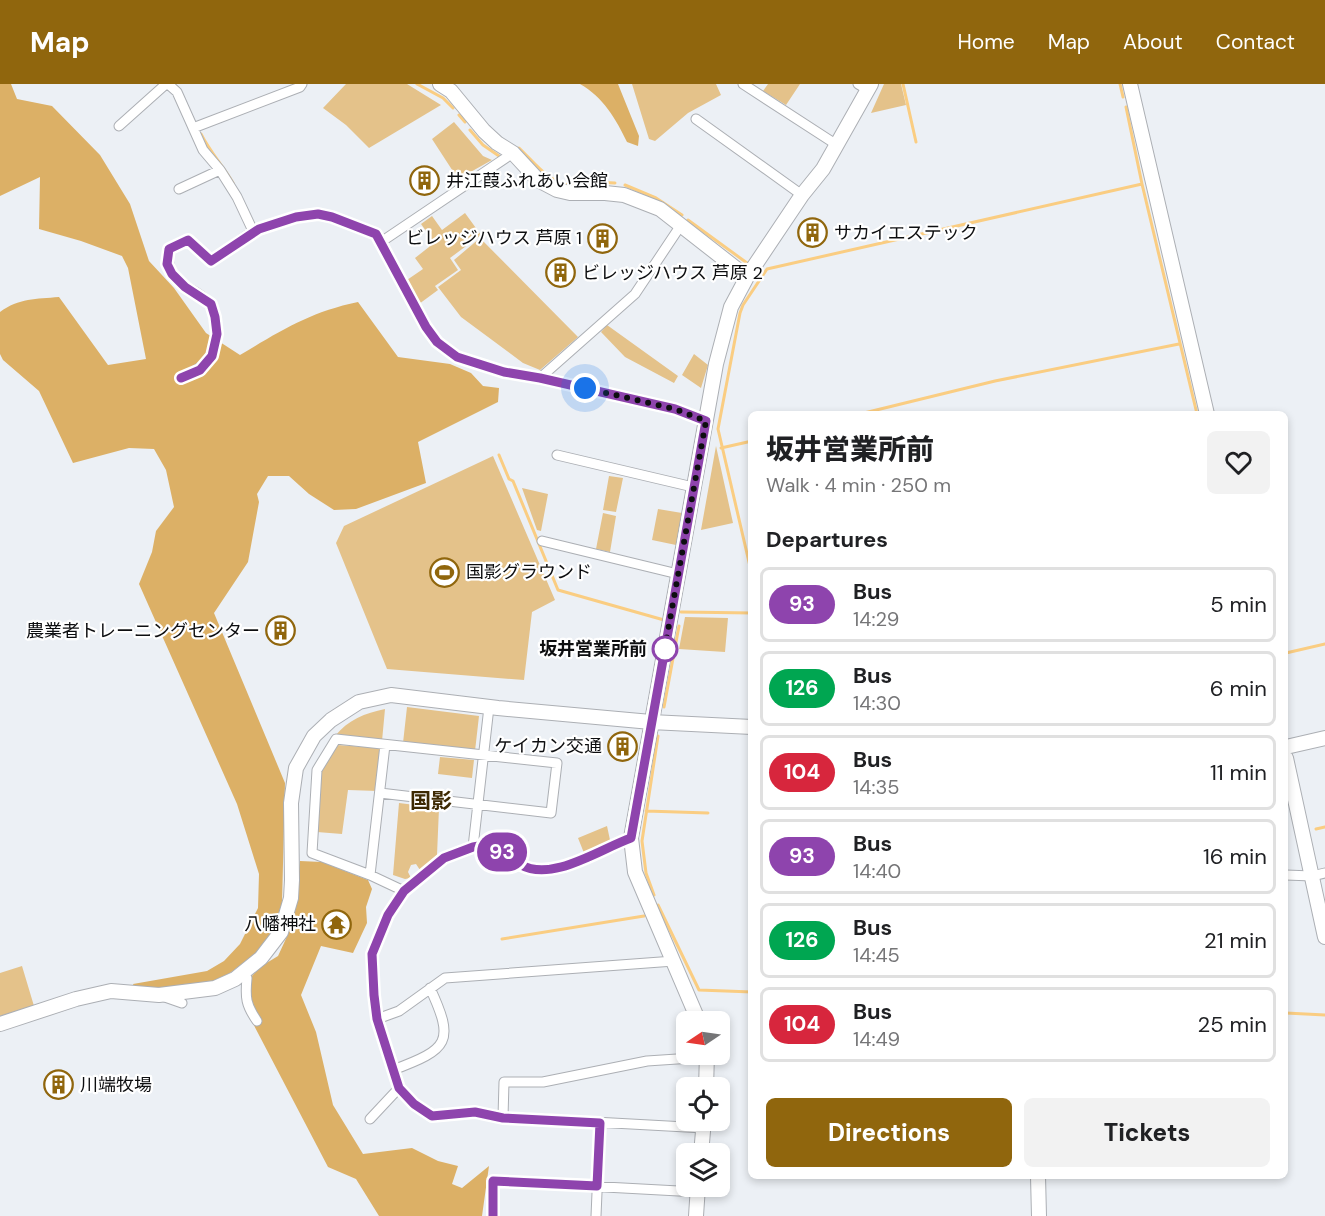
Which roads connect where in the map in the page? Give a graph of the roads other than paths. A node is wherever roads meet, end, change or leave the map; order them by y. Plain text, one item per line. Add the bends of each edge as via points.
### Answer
1 (167, 84) edge
2 (302, 84) edge
3 (440, 84) edge
4 (743, 84) edge
5 (1130, 84) edge
6 (866, 86) edge
7 (696, 119) dead end
8 (119, 126) dead end
9 (193, 128) junction
10 (837, 146) junction
11 (513, 153) junction
12 (220, 170) junction
13 (179, 189) dead end
14 (802, 195) junction
15 (681, 225) junction
16 (253, 231) junction
17 (381, 242) junction
18 (747, 277) junction
19 (181, 378) dead end
20 (540, 378) junction
21 (1206, 411) edge
22 (706, 421) junction
23 (557, 455) dead end
24 (693, 487) junction
25 (542, 541) dead end
26 (678, 574) junction
27 (489, 707) junction
28 (651, 722) junction
29 (748, 727) edge
30 (1325, 738) edge
31 (386, 745) junction
32 (1288, 747) edge
33 (482, 756) junction
34 (1288, 765) edge
35 (380, 794) junction
36 (477, 804) junction
37 (631, 838) junction
38 (473, 847) junction
39 (370, 875) junction
40 (1288, 875) edge
41 (1318, 875) edge
42 (404, 891) junction
43 (1325, 937) edge
44 (674, 961) junction
45 (247, 978) dead end
46 (430, 988) junction
47 (159, 995) junction
48 (182, 1003) dead end
49 (694, 1011) edge
50 (377, 1019) junction
51 (257, 1021) dead end
52 (0, 1024) edge
53 (676, 1059) edge
54 (393, 1070) junction
55 (399, 1088) junction
56 (503, 1118) junction
57 (370, 1119) dead end
58 (600, 1123) junction
59 (676, 1124) edge
60 (1038, 1179) edge
61 (597, 1186) junction
62 (676, 1188) edge
63 (697, 1197) edge
64 (493, 1216) edge
65 (596, 1216) edge
66 (696, 1216) edge
67 (1039, 1216) edge

1 - 8 street
1 - 9 street via 177,92
2 - 9 street
3 - 11 street via 484,131
4 - 10 street
5 - 21 street
6 - 10 street
7 - 14 street
9 - 12 street via 203,150
10 - 14 street
11 - 15 street via 538,180 557,190 624,195 660,209
11 - 17 street
12 - 13 street
12 - 16 street
14 - 18 street
15 - 18 street
15 - 20 street via 635,294
16 - 17 street via 318,214 376,234
16 - 19 street via 211,261 188,240 169,249 167,264 172,274 211,304 217,334 212,356 200,370
17 - 20 street via 437,342 457,357 504,372
18 - 22 street via 731,307 723,335
20 - 22 street via 675,409
22 - 24 street
23 - 24 street
24 - 26 street
25 - 26 street
26 - 28 street
27 - 28 street
27 - 33 street
27 - 47 street via 391,694 359,702 331,720 314,736 296,768 291,804 291,889 281,932 261,958 235,979 215,988
28 - 29 street
28 - 37 street
30 - 32 street
31 - 33 street
31 - 35 street
31 - 39 street via 336,739 317,770 312,853
33 - 36 street
33 - 36 street via 557,763 551,813
34 - 41 street
35 - 36 street
35 - 39 street
36 - 38 street
37 - 38 street via 559,869 540,871 523,866 490,844
37 - 44 street via 635,872
38 - 42 street via 444,858
39 - 42 street
40 - 41 street
41 - 43 street
42 - 50 street via 388,915 372,954
44 - 46 street via 445,978
44 - 49 street
45 - 51 street via 247,1002
46 - 50 street via 399,1011
46 - 54 street via 446,1026 444,1038 437,1049
47 - 48 street
47 - 52 street via 111,991
50 - 54 street
53 - 56 street via 543,1082 504,1082
54 - 55 street
55 - 56 street via 432,1116 475,1112
55 - 57 street
56 - 58 street
58 - 59 street
58 - 61 street
60 - 67 street
61 - 62 street
61 - 64 street via 493,1181
61 - 65 street
63 - 66 street

